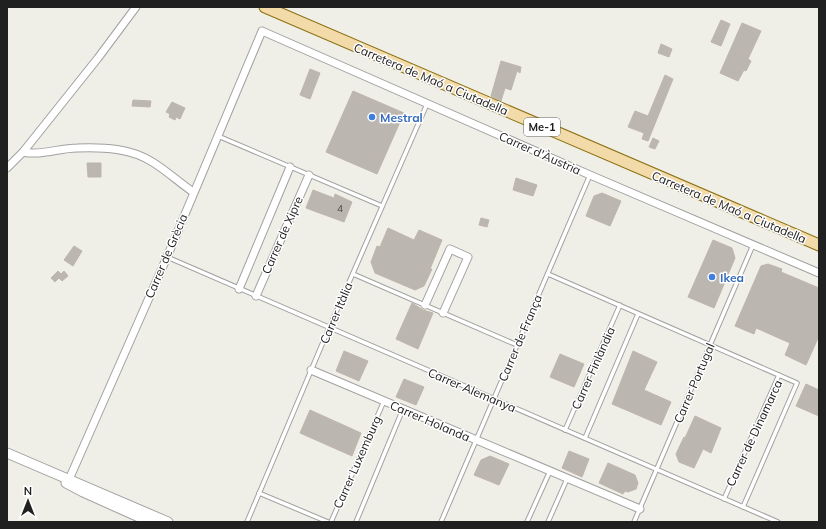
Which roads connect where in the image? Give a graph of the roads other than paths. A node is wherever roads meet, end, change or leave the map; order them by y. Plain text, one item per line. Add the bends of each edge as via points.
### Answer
1 (136, 7) edge
2 (265, 7) edge
3 (262, 31) joint
4 (427, 104) junction
5 (218, 136) junction
6 (23, 152) junction
7 (290, 167) junction
8 (7, 168) edge
9 (309, 175) junction
10 (590, 175) junction
11 (194, 192) junction
12 (382, 206) junction
13 (753, 245) junction
14 (819, 245) edge
15 (166, 257) junction
16 (819, 273) edge
17 (353, 274) junction
18 (548, 274) junction
19 (239, 289) junction
20 (256, 296) junction
21 (425, 305) junction
22 (620, 305) junction
23 (443, 313) junction
24 (638, 314) junction
25 (329, 328) junction
26 (517, 345) junction
27 (710, 345) junction
28 (311, 370) junction
29 (779, 375) junction
30 (494, 399) junction
31 (384, 401) junction
32 (403, 409) junction
33 (565, 430) junction
34 (585, 438) junction
35 (476, 440) junction
36 (7, 453) edge
37 (7, 458) edge
38 (657, 470) junction
39 (550, 471) junction
40 (567, 479) junction
41 (68, 482) junction
42 (259, 493) junction
43 (724, 499) junction
44 (743, 507) junction
45 (640, 509) junction
46 (150, 522) edge
47 (168, 522) edge
48 (247, 522) edge
49 (328, 522) edge
50 (331, 522) edge
51 (356, 522) edge
52 (441, 522) edge
53 (527, 522) edge
54 (548, 522) edge
55 (634, 522) edge
56 (778, 522) edge

1 - 6 street
2 - 14 main road, Carretera de Maó a Ciutadella / Me-1
3 - 4 street, Carrer d'Àustria
3 - 5 street, Carrer de Grècia
4 - 10 street, Carrer d'Àustria
4 - 12 lane, Carrer Itàlia
5 - 7 lane
5 - 11 street, Carrer de Grècia
6 - 8 street
6 - 11 street via 33,154 76,148 107,148 128,152 153,162
7 - 9 lane
7 - 19 street, Carrer de Xipre
9 - 12 lane
9 - 20 street, Carrer de Xipre
10 - 13 street, Carrer d'Àustria
10 - 18 lane, Carrer de França
11 - 15 street, Carrer de Grècia
12 - 17 lane, Carrer Itàlia
13 - 16 street, Carrer d'Àustria
13 - 27 lane, Carrer Portugal
15 - 19 lane, Carrer Alemanya
15 - 41 street, Carrer de Grècia
17 - 21 lane
17 - 25 lane, Carrer Itàlia
18 - 22 lane
18 - 26 lane, Carrer de França
19 - 20 lane, Carrer Alemanya
20 - 25 lane, Carrer Alemanya
21 - 23 lane
21 - 23 street via 450,249 468,257
22 - 24 lane
22 - 33 lane, Carrer Finlàndia
23 - 26 lane
24 - 27 lane
24 - 34 lane, Carrer Finlàndia
25 - 28 lane, Carrer Itàlia
25 - 30 lane, Carrer Alemanya
26 - 30 lane, Carrer de França
27 - 29 lane
27 - 38 lane, Carrer Portugal
28 - 31 street, Carrer Holanda
28 - 42 lane, Carrer Itàlia
29 - 43 lane, Carrer de Dinamarca
29 - 44 lane, Carrer de Dinamarca via 797,383
30 - 33 lane, Carrer Alemanya
30 - 35 lane, Carrer de França
31 - 32 street, Carrer Holanda
31 - 50 lane, Carrer Luxemburg
32 - 35 street, Carrer Holanda
32 - 51 lane, Carrer Luxemburg
33 - 34 lane, Carrer Alemanya
34 - 38 lane, Carrer Alemanya
35 - 39 street, Carrer Holanda
35 - 52 lane, Carrer de França
36 - 41 street
37 - 41 street
38 - 43 lane, Carrer Alemanya
38 - 45 lane, Carrer Portugal
39 - 40 street, Carrer Holanda
39 - 53 lane
40 - 45 street, Carrer Holanda
40 - 54 lane
41 - 46 street via 83,492
41 - 47 street via 85,485
42 - 48 lane, Carrer Itàlia
42 - 49 lane, Carrer Luxemburg
43 - 44 lane, Carrer Alemanya
44 - 56 lane, Carrer Alemanya
45 - 55 lane, Carrer Portugal

